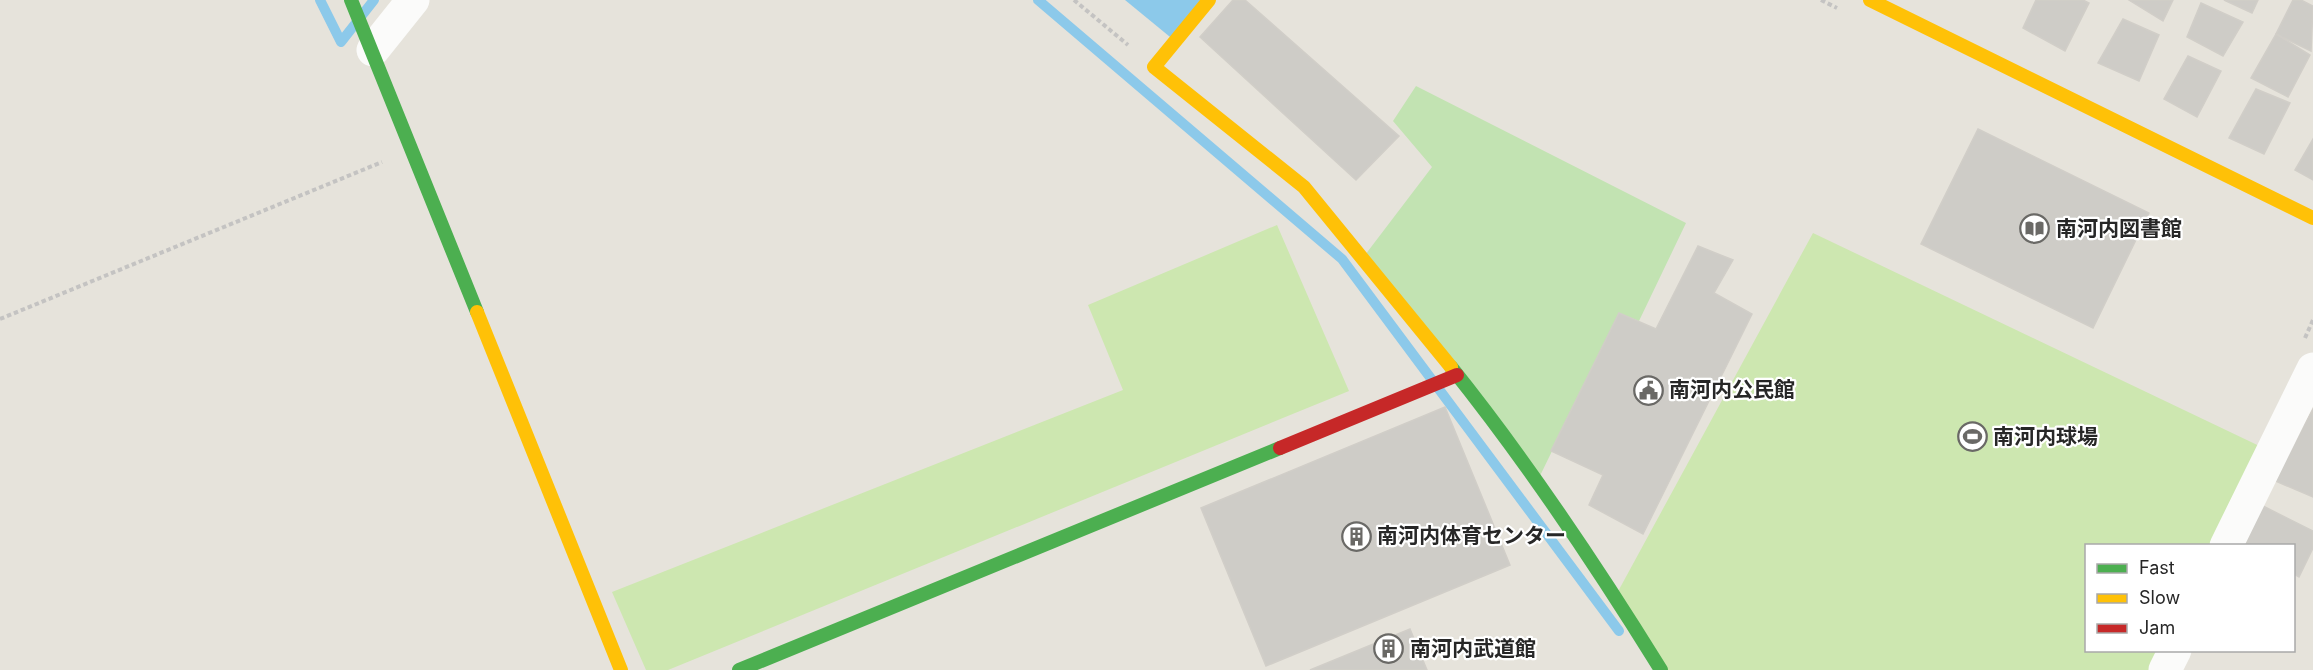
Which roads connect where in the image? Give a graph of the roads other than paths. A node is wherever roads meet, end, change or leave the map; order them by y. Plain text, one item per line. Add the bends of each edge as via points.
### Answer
1 (351, 0) edge
2 (413, 0) edge
3 (1209, 0) edge
4 (1870, 0) edge
5 (373, 50) junction
6 (2313, 218) edge
7 (2313, 369) edge
8 (1457, 375) junction
9 (2227, 544) edge
10 (2174, 652) edge
11 (621, 670) edge
12 (739, 670) edge
13 (1661, 670) edge
14 (2165, 670) edge

1 - 5 street
2 - 5 street
3 - 8 street via 1154,67 1304,187
4 - 6 street
5 - 11 street
7 - 9 street
8 - 12 street
8 - 13 street via 1524,462 1598,569
10 - 14 street

